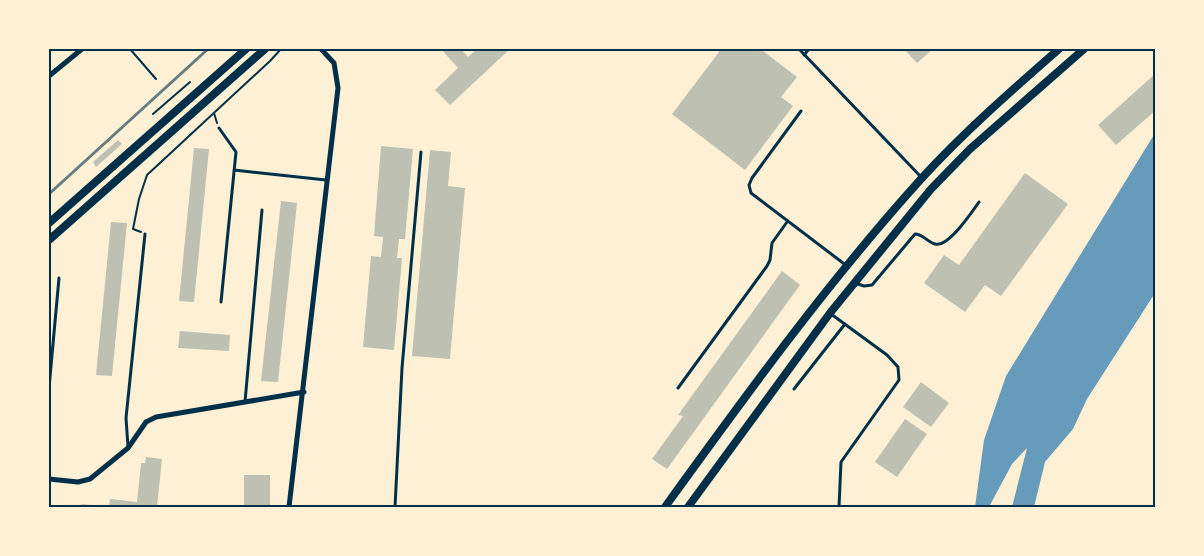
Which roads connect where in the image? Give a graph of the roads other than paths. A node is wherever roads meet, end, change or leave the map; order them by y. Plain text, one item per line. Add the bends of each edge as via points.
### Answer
1 (82, 49) edge
2 (246, 49) edge
3 (265, 49) edge
4 (321, 49) edge
5 (798, 49) edge
6 (809, 49) edge
7 (1059, 49) edge
8 (1084, 49) edge
9 (804, 55) junction
10 (49, 76) edge
11 (801, 111) dead end
12 (219, 128) road end
13 (421, 152) dead end
14 (234, 170) junction
15 (922, 178) junction
16 (326, 180) junction
17 (979, 202) dead end
18 (262, 210) dead end
19 (787, 222) junction
20 (49, 223) edge
21 (145, 234) road end
22 (49, 240) edge
23 (848, 266) junction
24 (59, 278) dead end
25 (855, 283) junction
26 (221, 302) dead end
27 (830, 314) junction
28 (845, 324) junction
29 (49, 388) edge
30 (678, 388) dead end
31 (794, 389) dead end
32 (304, 392) junction
33 (245, 402) junction
34 (128, 448) junction
35 (49, 479) edge
36 (289, 507) edge
37 (395, 507) edge
38 (665, 507) edge
39 (688, 507) edge
40 (839, 507) edge

1 - 10 street
2 - 20 street
3 - 22 street
4 - 16 street via 334,64 338,88
5 - 9 lane
6 - 9 lane
7 - 15 street
8 - 25 street via 970,149 931,189
9 - 15 lane
11 - 19 lane via 749,185 751,193
12 - 14 lane via 236,152
13 - 37 lane via 403,355
14 - 16 lane
14 - 26 lane
15 - 23 street
16 - 32 street
17 - 25 lane via 942,244 915,234 872,285
18 - 33 lane
19 - 23 lane
19 - 30 lane via 772,243 767,266
21 - 34 lane via 126,418
23 - 38 street via 772,361
24 - 29 lane
25 - 27 street
27 - 28 lane
27 - 39 street
28 - 31 lane
28 - 40 lane via 887,355 898,367 899,380 842,462
32 - 33 street
32 - 36 street
33 - 34 street via 156,417 146,422
34 - 35 street via 90,480

